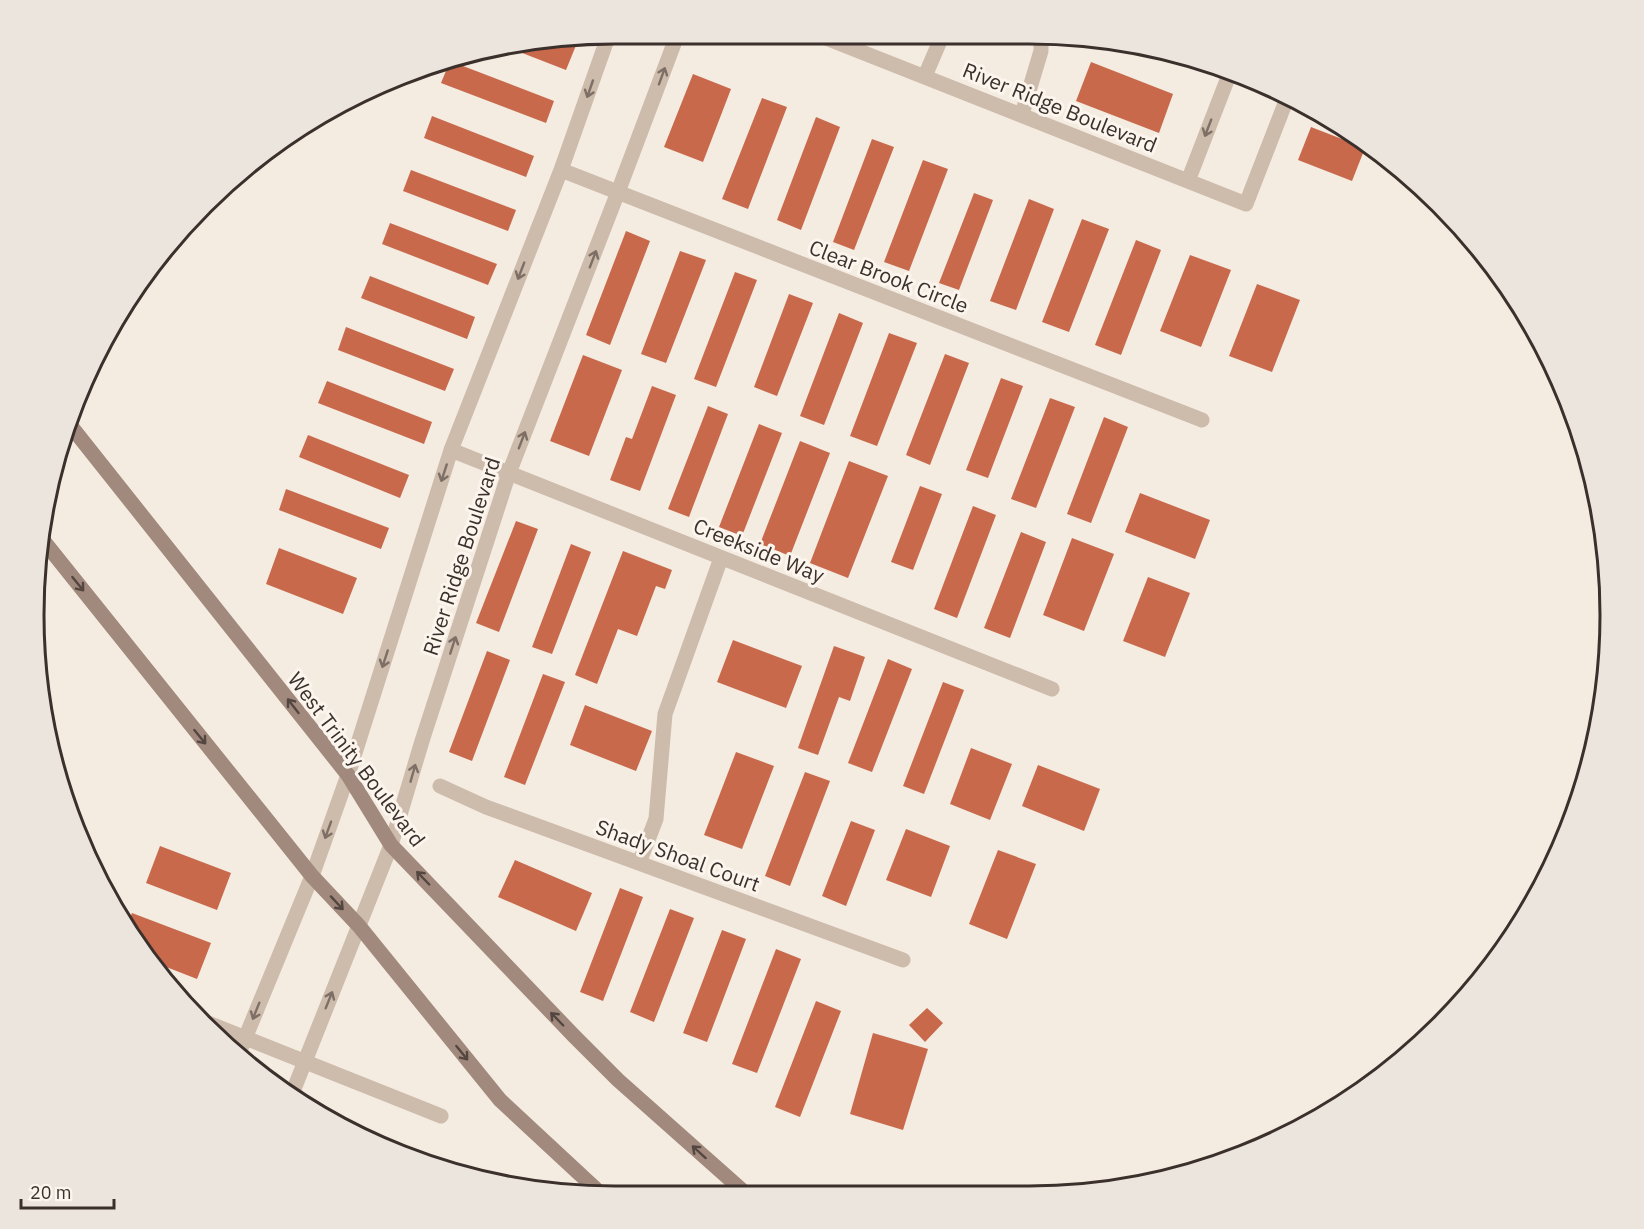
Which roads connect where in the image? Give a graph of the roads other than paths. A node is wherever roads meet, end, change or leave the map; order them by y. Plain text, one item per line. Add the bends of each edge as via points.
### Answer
1 (605, 44) edge
2 (674, 44) edge
3 (842, 44) edge
4 (939, 44) edge
5 (1041, 44) edge
6 (925, 76) junction
7 (1227, 79) edge
8 (1285, 104) edge
9 (1022, 114) junction
10 (561, 170) junction
11 (1188, 181) junction
12 (618, 192) junction
13 (1202, 420) dead end
14 (74, 430) edge
15 (451, 450) junction
16 (509, 473) junction
17 (48, 546) edge
18 (721, 558) junction
19 (1052, 689) dead end
20 (348, 775) junction
21 (440, 786) dead end
22 (391, 845) junction
23 (639, 863) junction
24 (312, 876) junction
25 (359, 926) junction
26 (903, 960) dead end
27 (222, 1029) edge
28 (245, 1038) junction
29 (241, 1047) edge
30 (304, 1062) junction
31 (295, 1087) edge
32 (441, 1116) dead end
33 (591, 1185) edge
34 (737, 1186) edge

1 -> 10 street, River Ridge Boulevard
12 -> 2 street, River Ridge Boulevard
3 - 6 street, River Ridge Boulevard
4 - 6 street
5 - 9 street
6 - 9 street, River Ridge Boulevard
7 -> 11 street
8 - 11 street, River Ridge Boulevard via 1246,204
9 - 11 street, River Ridge Boulevard
10 - 12 street, Clear Brook Circle
10 -> 15 street, River Ridge Boulevard
12 - 13 street, Clear Brook Circle
16 -> 12 street, River Ridge Boulevard
20 -> 14 main road, West Trinity Boulevard
15 - 16 street, Creekside Way
15 -> 20 street, River Ridge Boulevard
16 - 18 street, Creekside Way
22 -> 16 street, River Ridge Boulevard
17 -> 24 main road
18 - 19 street, Creekside Way
18 - 23 street via 665,714 656,819
20 - 22 main road, West Trinity Boulevard
20 -> 24 street, River Ridge Boulevard
21 - 23 street, Shady Shoal Court
22 - 25 street, River Ridge Boulevard
34 -> 22 main road, West Trinity Boulevard via 596,1058
23 - 26 street, Shady Shoal Court
24 -> 25 main road
24 -> 28 street, River Ridge Boulevard
30 -> 25 street, River Ridge Boulevard
25 -> 33 main road via 500,1100
27 - 28 street
28 - 29 street, River Ridge Boulevard
28 - 30 street
30 - 31 street, River Ridge Boulevard
30 - 32 street

